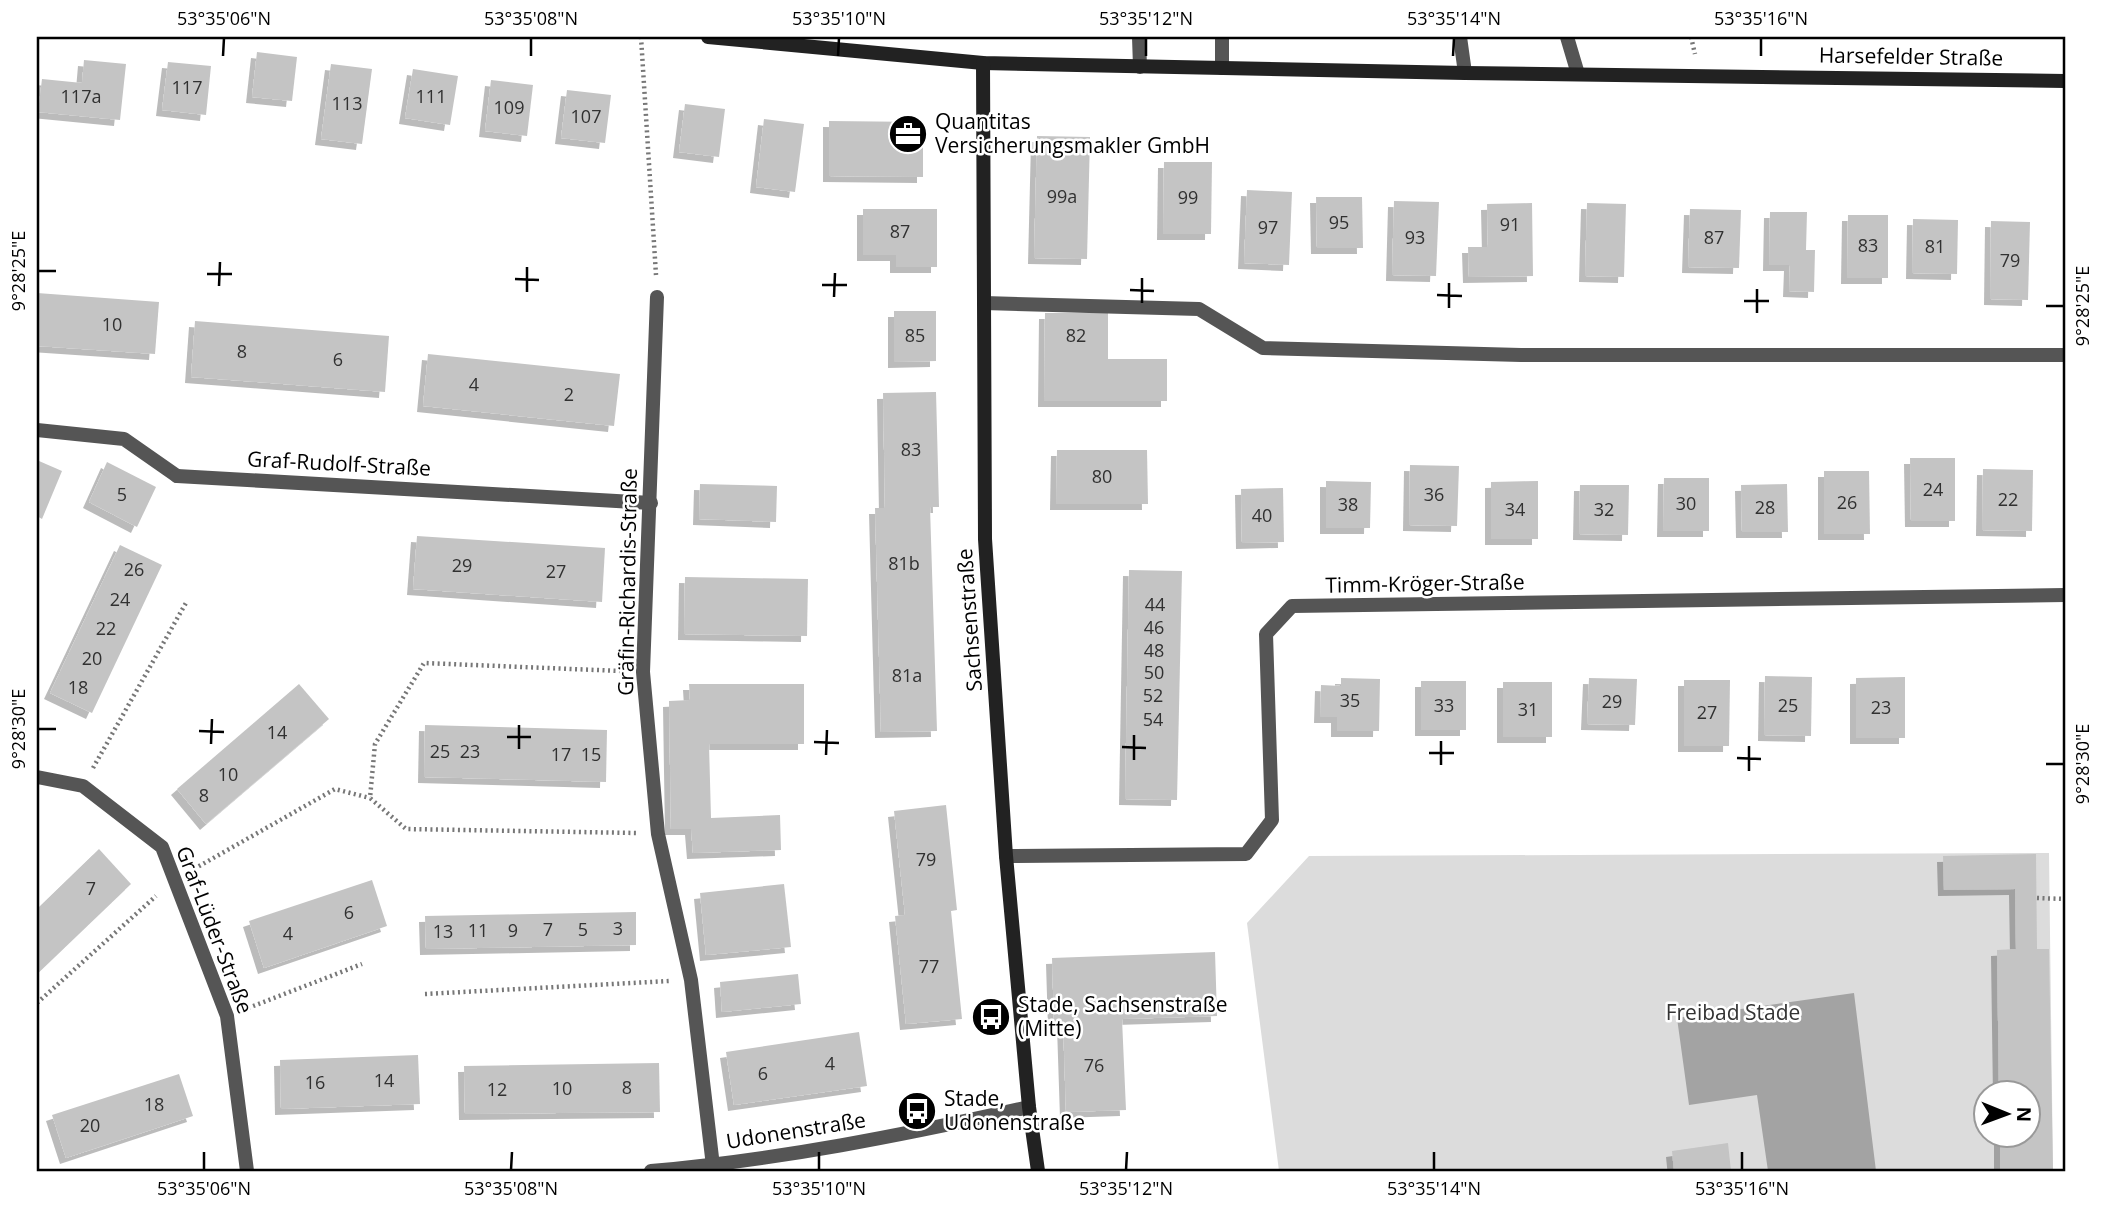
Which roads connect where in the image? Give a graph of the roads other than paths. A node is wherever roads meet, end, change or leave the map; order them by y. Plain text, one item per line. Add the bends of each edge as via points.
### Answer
1 (708, 37) edge
2 (1139, 37) edge
3 (1222, 37) edge
4 (1460, 37) edge
5 (1567, 37) edge
6 (983, 64) junction
7 (1140, 66) junction
8 (1222, 68) junction
9 (1465, 73) junction
10 (1578, 74) junction
11 (2065, 81) edge
12 (657, 297) road end
13 (984, 303) junction
14 (2065, 355) edge
15 (37, 430) edge
16 (650, 503) junction
17 (2065, 595) edge
18 (37, 777) edge
19 (1006, 856) junction
20 (1029, 1107) junction
21 (713, 1166) junction
22 (247, 1171) edge
23 (651, 1171) edge
24 (1038, 1171) edge

1 - 6 main road, Harsefelder Straße
2 - 7 street
3 - 8 street
4 - 9 street
5 - 10 street
6 - 7 main road, Harsefelder Straße
6 - 13 main road, Sachsenstraße
7 - 8 main road, Harsefelder Straße
8 - 9 main road, Harsefelder Straße
9 - 10 main road, Harsefelder Straße
10 - 11 main road, Harsefelder Straße
12 - 16 street, Gräfin-Richardis-Straße
13 - 14 street via 1199,309 1263,348 1521,355
13 - 19 main road, Sachsenstraße via 985,539
15 - 16 street, Graf-Rudolf-Straße via 124,439 177,476
16 - 21 street, Gräfin-Richardis-Straße via 643,672 658,834 691,980
17 - 19 street, Timm-Kröger-Straße via 1292,607 1266,634 1272,820 1246,854
18 - 22 street, Graf-Lüder-Straße via 83,786 162,847 227,1016
19 - 20 main road, Sachsenstraße
20 - 21 street, Udonenstraße via 920,1132
20 - 24 main road, Sachsenstraße
21 - 23 street, Udonenstraße

